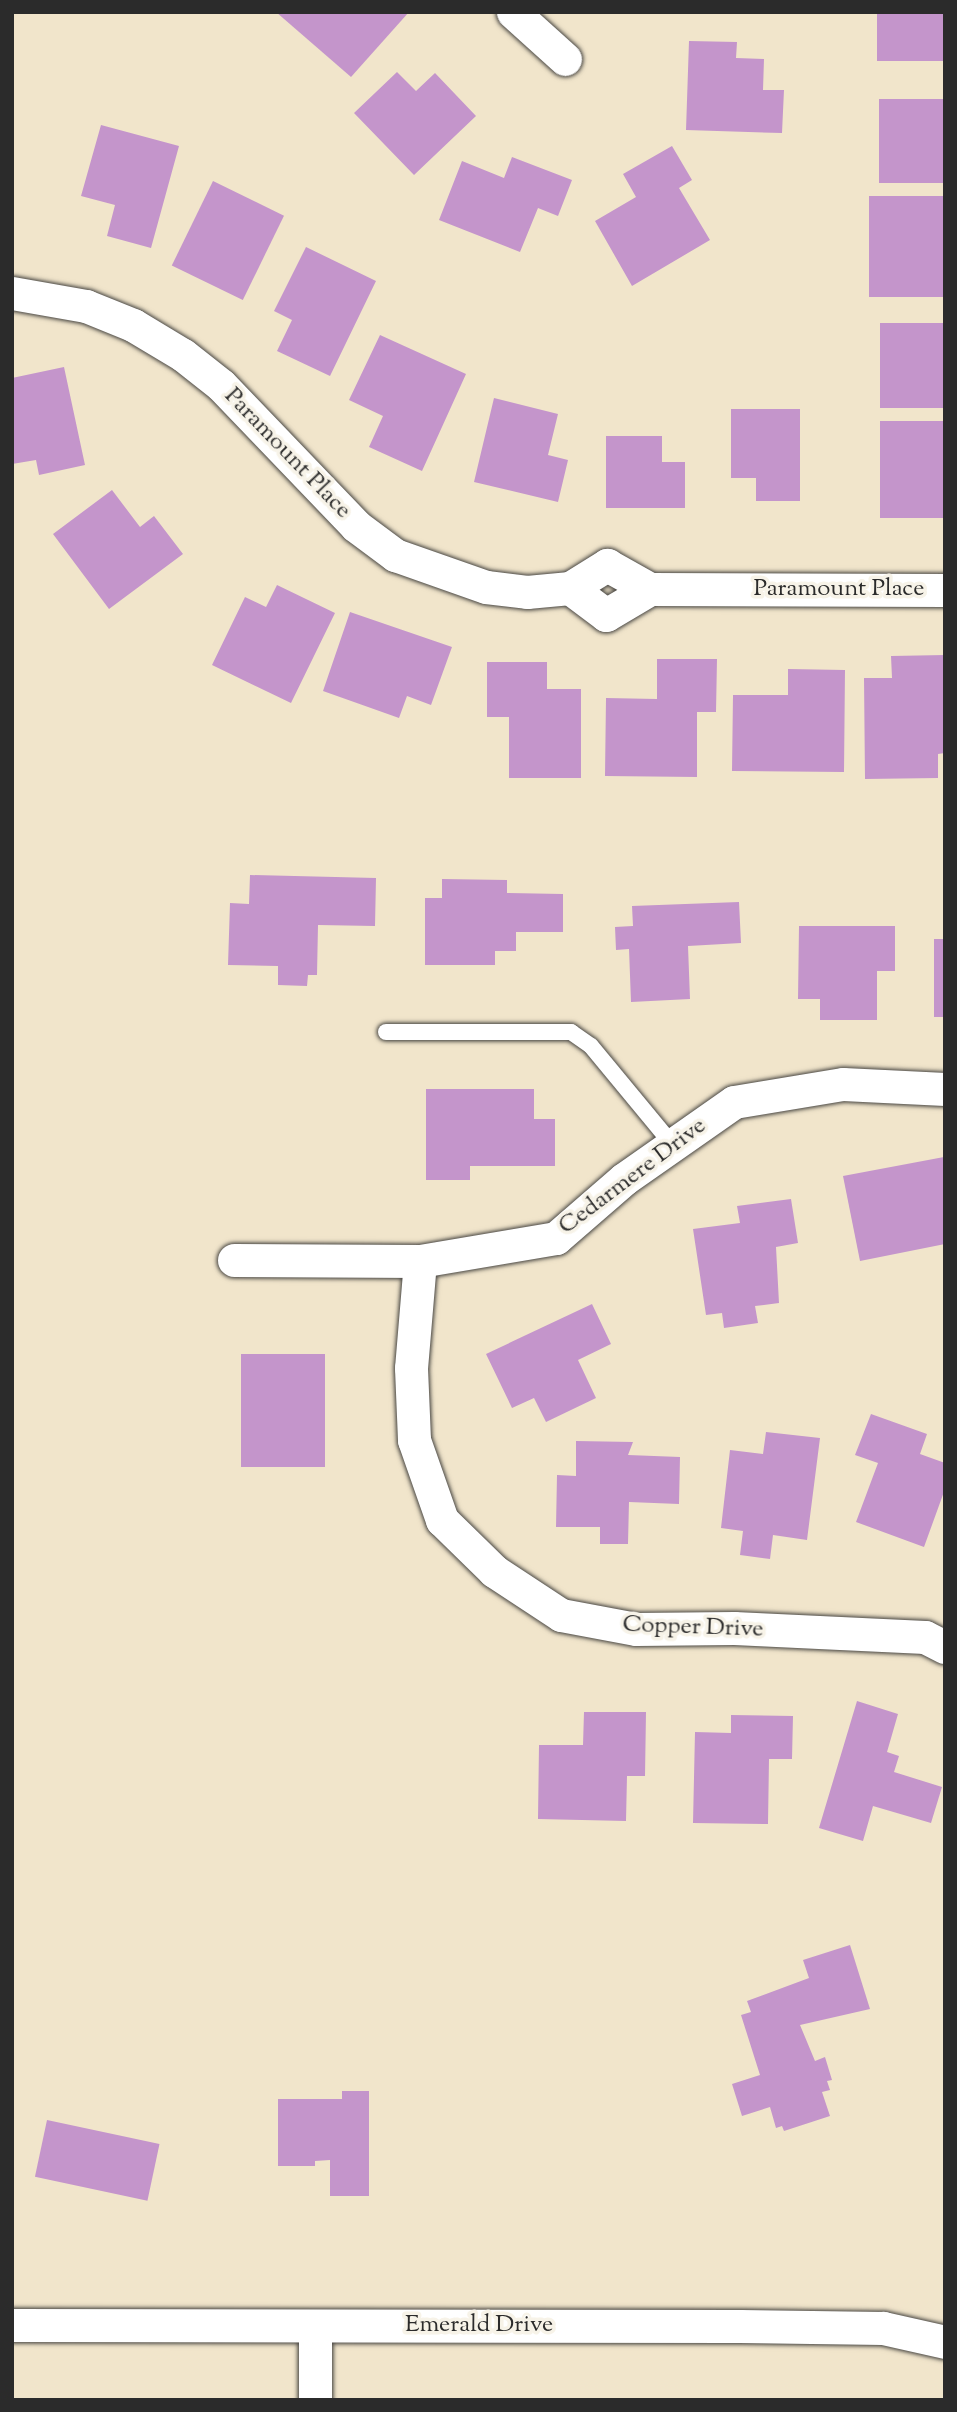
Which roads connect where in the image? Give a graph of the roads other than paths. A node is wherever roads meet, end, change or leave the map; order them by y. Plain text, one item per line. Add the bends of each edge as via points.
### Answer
1 (513, 12) edge
2 (565, 59) dead end
3 (12, 293) edge
4 (945, 590) edge
5 (386, 1032) dead end
6 (945, 1088) edge
7 (673, 1145) junction
8 (234, 1260) dead end
9 (420, 1261) junction
10 (945, 1647) edge
11 (12, 2325) edge
12 (315, 2328) junction
13 (945, 2342) edge
14 (315, 2400) edge

1 - 2 street
3 - 4 street, Paramount Place via 86,306 133,325 183,355 221,385 356,526 395,555 486,587 527,592 570,588 606,615 650,589
5 - 7 lane via 571,1032 591,1046
6 - 7 street, Cedarmere Drive via 844,1084 734,1102
7 - 9 street, Cedarmere Drive via 624,1179 556,1238
8 - 9 street, Cedarmere Drive
9 - 10 street, Copper Drive via 411,1368 414,1440 442,1520 494,1571 561,1615 636,1629 925,1637
11 - 12 street, Emerald Drive
12 - 13 street, Emerald Drive via 870,2328
12 - 14 street

